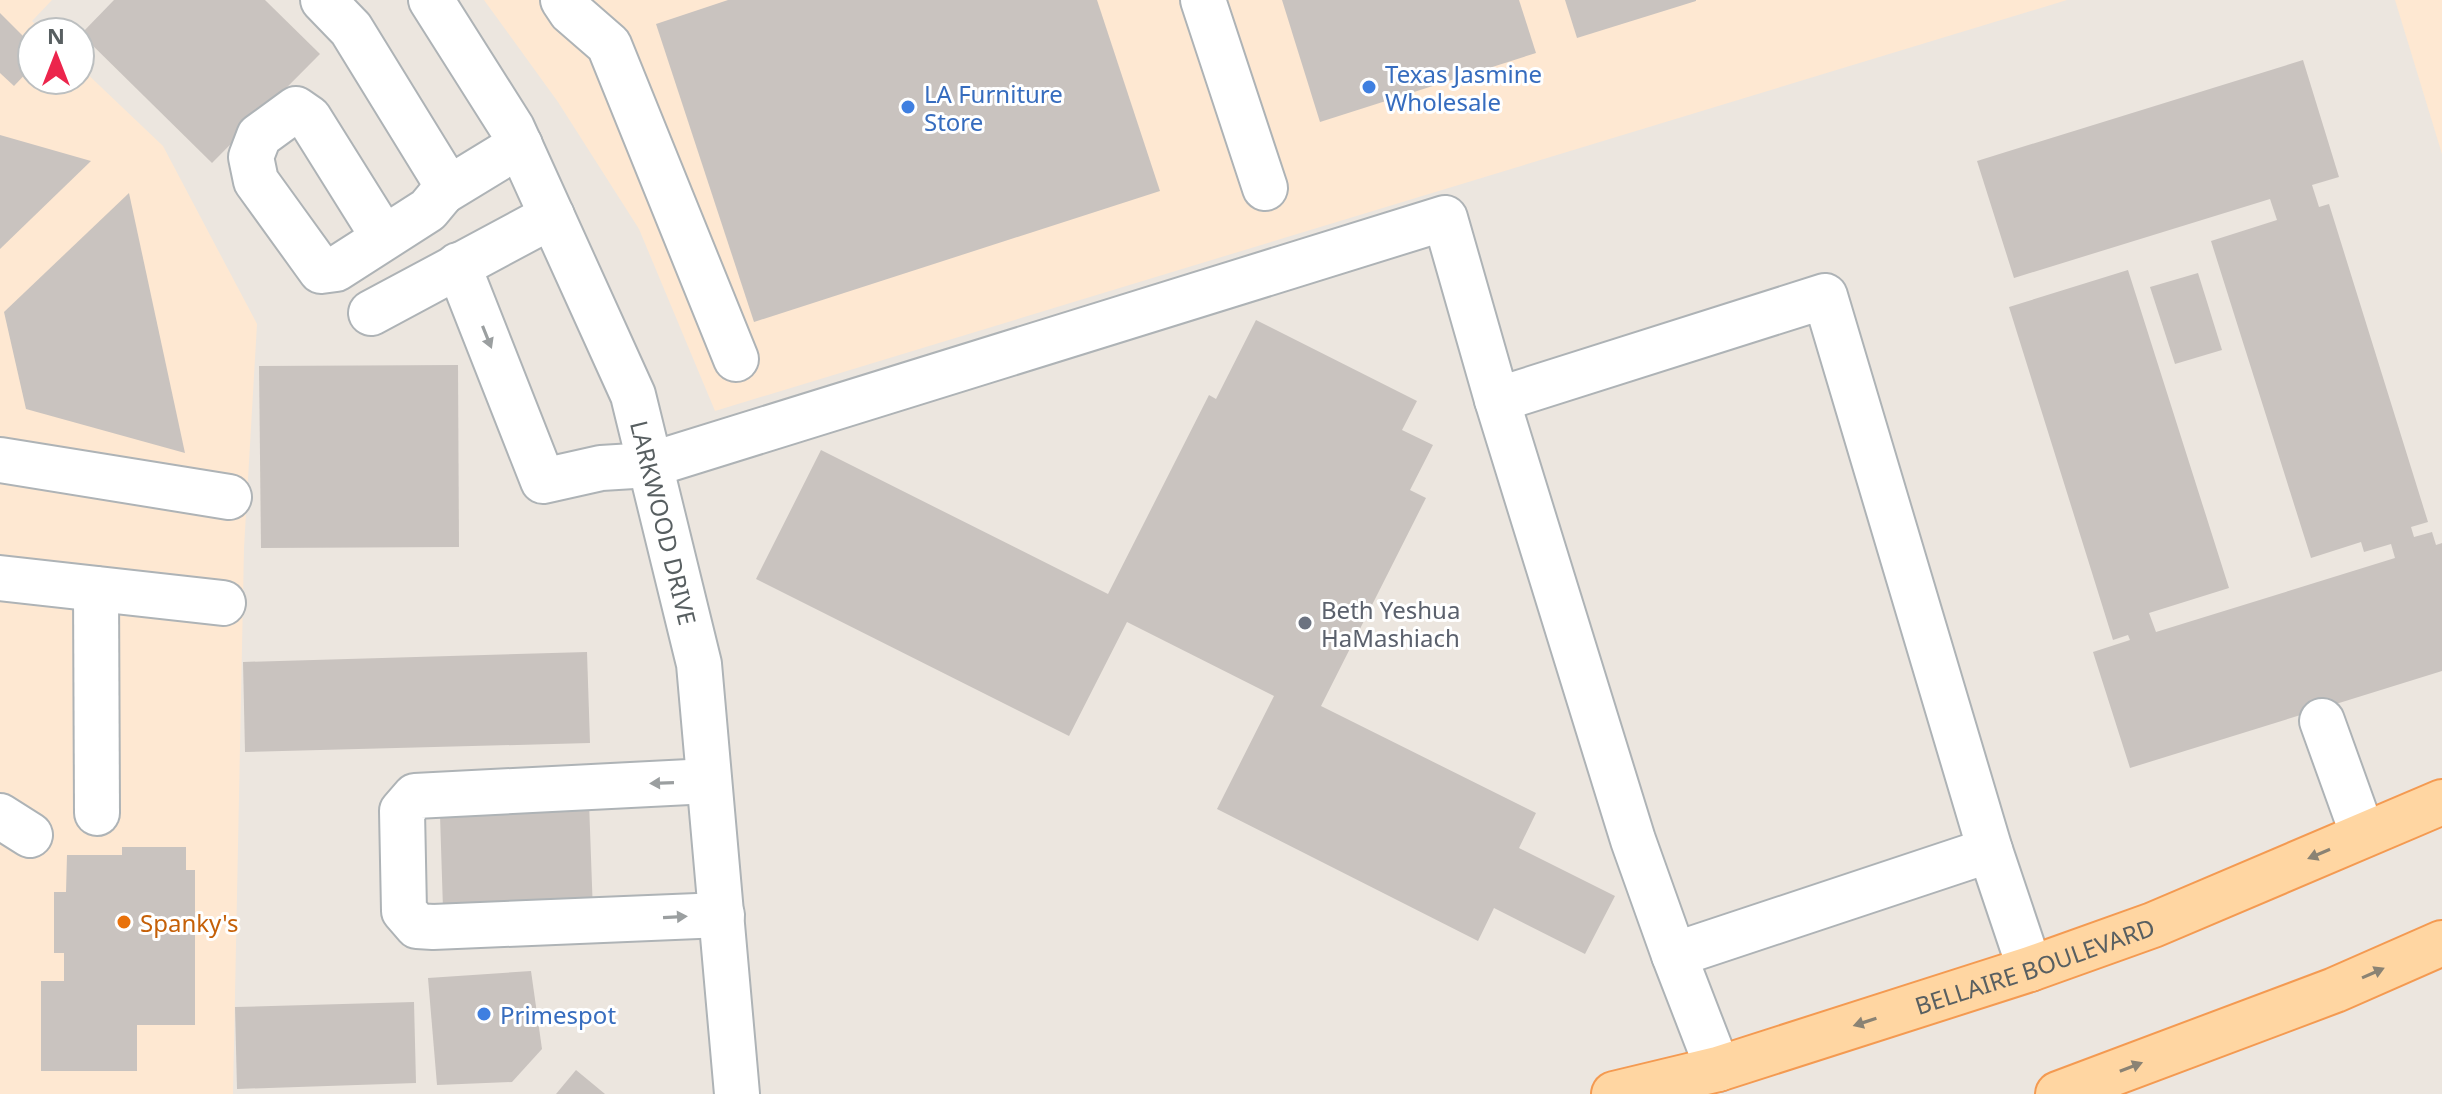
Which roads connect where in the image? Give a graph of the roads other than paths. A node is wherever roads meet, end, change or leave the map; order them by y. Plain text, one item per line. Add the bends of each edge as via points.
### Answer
1 (323, 0) edge
2 (431, 0) edge
3 (1203, 0) edge
4 (577, 4) edge
5 (520, 145) junction
6 (1265, 188) dead end
7 (443, 192) junction
8 (552, 216) junction
9 (384, 238) dead end
10 (458, 265) junction
11 (371, 313) dead end
12 (736, 359) dead end
13 (1497, 400) junction
14 (0, 460) edge
15 (650, 465) junction
16 (229, 497) dead end
17 (0, 578) edge
18 (96, 589) junction
19 (223, 603) dead end
20 (2322, 721) dead end
21 (709, 781) junction
22 (2442, 802) edge
23 (97, 813) dead end
24 (2363, 835) junction
25 (1990, 850) junction
26 (722, 915) junction
27 (2442, 943) edge
28 (1674, 955) junction
29 (2030, 969) junction
30 (1718, 1069) junction
31 (737, 1094) edge
32 (1614, 1094) edge
33 (2058, 1094) edge

1 - 7 street via 351,29 385,82 442,177
2 - 5 street, LARKWOOD DRIVE
3 - 6 street
4 - 12 street via 609,45
5 - 7 street
5 - 8 street, LARKWOOD DRIVE
7 - 9 street via 428,210
8 - 10 street
8 - 15 street, LARKWOOD DRIVE via 633,395
10 - 11 street
10 -> 15 street via 543,481 601,468
13 - 15 street via 1445,218
13 - 25 street via 1825,296
13 - 28 street via 1633,840
14 - 16 street
15 - 21 street, LARKWOOD DRIVE via 699,664
17 - 18 street
18 - 19 street
18 - 23 street
20 - 24 street
21 - 26 street, LARKWOOD DRIVE
21 -> 26 street via 415,796 402,811 404,911 417,926 433,927
22 - 24 main road, BELLAIRE BOULEVARD
24 -> 29 main road, BELLAIRE BOULEVARD via 2153,925
25 - 28 street
25 - 29 street
26 - 31 street, LARKWOOD DRIVE
33 -> 27 main road via 2335,990
28 - 30 street
29 -> 30 main road, BELLAIRE BOULEVARD
30 - 32 main road, BELLAIRE BOULEVARD

